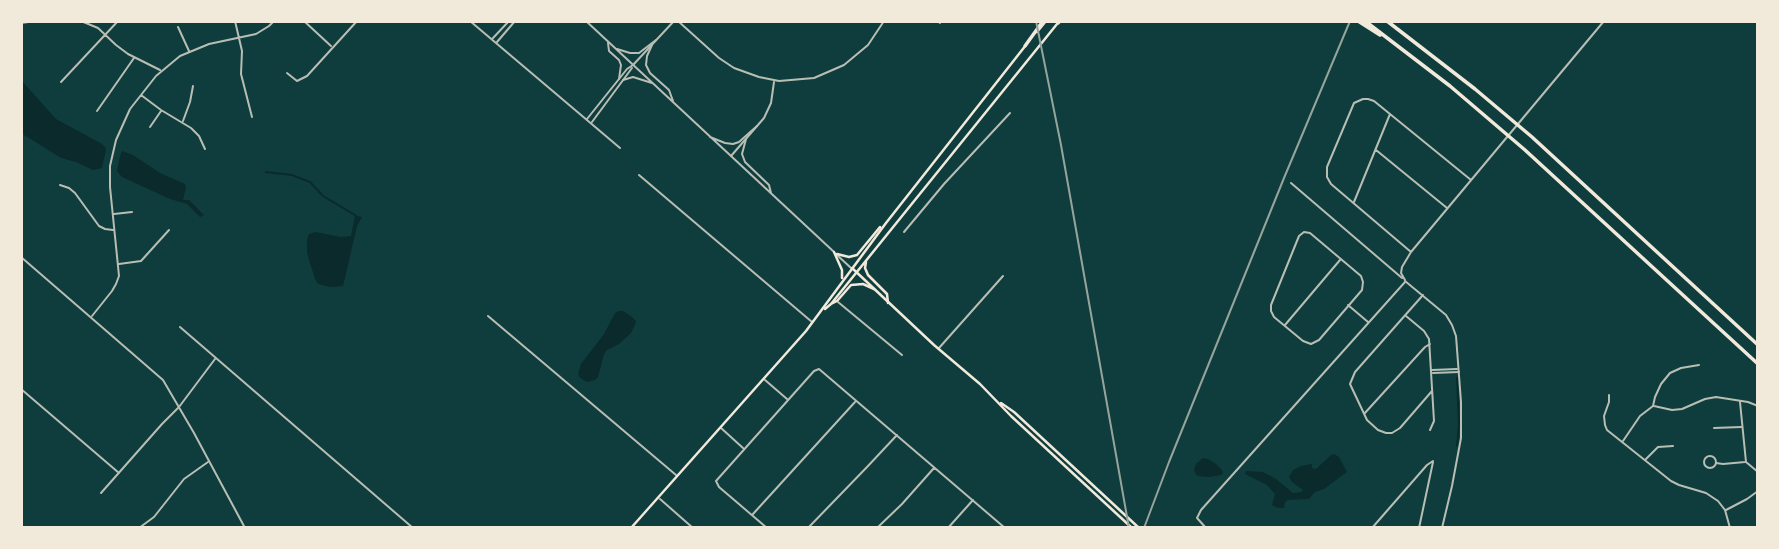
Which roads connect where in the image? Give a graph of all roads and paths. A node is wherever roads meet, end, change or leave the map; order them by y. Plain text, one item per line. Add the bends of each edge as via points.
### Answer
1 (36, 21) edge
2 (81, 21) edge
3 (118, 21) edge
4 (235, 21) edge
5 (275, 21) edge
6 (304, 21) edge
7 (357, 21) edge
8 (470, 21) edge
9 (509, 21) edge
10 (515, 21) edge
11 (586, 21) edge
12 (676, 21) edge
13 (884, 21) edge
14 (1045, 21) edge
15 (1359, 21) edge
16 (1365, 21) edge
17 (1387, 21) edge
18 (1604, 21) edge
19 (1059, 22) edge
20 (21, 23) edge
21 (178, 27) dead end
22 (105, 34) junction
23 (239, 38) junction
24 (1386, 38) junction
25 (492, 39) junction
26 (656, 40) junction
27 (608, 42) junction
28 (496, 43) junction
29 (652, 45) junction
30 (1025, 47) joint
31 (333, 48) junction
32 (616, 49) junction
33 (190, 52) junction
34 (134, 57) junction
35 (634, 65) junction
36 (161, 71) junction
37 (287, 73) dead end
38 (621, 79) junction
39 (774, 81) junction
40 (61, 82) dead end
41 (653, 83) junction
42 (193, 86) dead end
43 (141, 94) junction
44 (674, 102) junction
45 (161, 110) junction
46 (97, 111) dead end
47 (1010, 113) dead end
48 (1390, 114) junction
49 (252, 117) dead end
50 (587, 119) junction
51 (182, 122) junction
52 (591, 123) junction
53 (150, 127) dead end
54 (757, 127) junction
55 (708, 135) junction
56 (746, 139) junction
57 (620, 148) dead end
58 (205, 149) dead end
59 (1376, 149) junction
60 (731, 156) junction
61 (639, 175) dead end
62 (1471, 180) junction
63 (1291, 183) dead end
64 (60, 185) dead end
65 (771, 194) junction
66 (1354, 203) junction
67 (1447, 208) junction
68 (132, 212) dead end
69 (113, 214) junction
70 (886, 223) junction
71 (114, 230) junction
72 (169, 230) dead end
73 (904, 232) dead end
74 (1411, 251) junction
75 (835, 253) junction
76 (21, 257) edge
77 (867, 259) junction
78 (1341, 259) junction
79 (118, 265) junction
80 (852, 268) junction
81 (856, 272) junction
82 (1003, 276) dead end
83 (1405, 281) junction
84 (842, 282) junction
85 (874, 289) junction
86 (1423, 295) junction
87 (837, 301) junction
88 (888, 303) junction
89 (831, 304) junction
90 (1348, 305) junction
91 (821, 313) junction
92 (1405, 315) junction
93 (91, 316) junction
94 (488, 316) dead end
95 (813, 322) junction
96 (1368, 322) junction
97 (1284, 326) junction
98 (180, 327) dead end
99 (1430, 344) junction
100 (1758, 345) edge
101 (938, 348) junction
102 (902, 355) dead end
103 (216, 359) junction
104 (1758, 364) edge
105 (1699, 365) dead end
106 (1458, 370) junction
107 (1432, 372) junction
108 (764, 378) junction
109 (21, 389) edge
110 (1432, 391) junction
111 (1609, 395) dead end
112 (788, 400) junction
113 (857, 401) junction
114 (998, 401) junction
115 (1740, 401) junction
116 (1653, 406) junction
117 (1758, 406) edge
118 (179, 407) junction
119 (1364, 414) junction
120 (1742, 427) junction
121 (720, 428) junction
122 (1714, 428) dead end
123 (1430, 430) dead end
124 (897, 435) junction
125 (1622, 442) junction
126 (1673, 446) dead end
127 (744, 449) junction
128 (1645, 460) junction
129 (209, 461) junction
130 (1746, 462) junction
131 (1716, 463) dead end
132 (935, 468) junction
133 (1758, 472) edge
134 (119, 473) junction
135 (677, 476) junction
136 (1758, 491) edge
137 (101, 493) dead end
138 (658, 497) junction
139 (973, 500) junction
140 (1725, 510) junction
141 (752, 515) junction
142 (139, 528) edge
143 (245, 528) edge
144 (413, 528) edge
145 (631, 528) edge
146 (693, 528) edge
147 (767, 528) edge
148 (808, 528) edge
149 (877, 528) edge
150 (948, 528) edge
151 (1005, 528) edge
152 (1132, 528) edge
153 (1139, 528) edge
154 (1206, 528) edge
155 (1372, 528) edge
156 (1419, 528) edge
157 (1442, 528) edge
158 (1730, 528) edge

1 - 20 street
2 - 22 street
3 - 22 street
4 - 23 street
5 - 23 street via 260,32
6 - 31 street
7 - 31 street
8 - 25 street
9 - 25 street
10 - 28 street
11 - 27 street
12 - 26 street
12 - 39 street via 724,62
13 - 39 street via 875,37 844,65 814,78
14 - 30 highway
15 - 24 highway
16 - 24 highway
17 - 100 highway via 1532,137
18 - 62 street
19 - 77 main road
21 - 33 street
22 - 34 street
22 - 40 street
23 - 33 street
23 - 49 street via 241,74
24 - 104 highway via 1525,150
25 - 28 street
26 - 29 street
26 - 32 street via 639,53
27 - 32 street
27 - 38 street via 609,51 621,64
28 - 50 street
29 - 35 street
29 - 44 street via 646,60 648,70 669,90
30 - 70 main road
31 - 37 street via 302,80
32 - 35 street
33 - 36 street
34 - 36 street
34 - 46 street
35 - 38 street
35 - 41 street
36 - 43 street
38 - 41 street via 634,77
38 - 50 street
38 - 52 street
39 - 54 street via 770,108
41 - 44 street
42 - 51 street
43 - 45 street
43 - 69 street via 123,122 113,150
44 - 55 street
45 - 51 street
45 - 53 street
47 - 73 street
48 - 59 street
48 - 62 street
48 - 66 street via 1371,100 1358,100 1327,167 1331,184
50 - 52 street
51 - 58 street
52 - 57 street
54 - 55 street via 733,144
54 - 56 street
55 - 60 street
56 - 60 street
56 - 65 street via 743,158 769,185
59 - 66 street
59 - 67 street
60 - 65 street
61 - 95 street
62 - 67 street
63 - 83 street
64 - 71 street via 75,192 99,226
65 - 75 street
66 - 74 street
67 - 74 street
68 - 69 street
69 - 71 street
70 - 75 main road via 857,255
70 - 80 main road
71 - 79 street
72 - 79 street via 140,264
74 - 83 street via 1402,267
75 - 80 street
75 - 84 main road
76 - 93 street
77 - 81 main road
77 - 88 main road via 867,275 887,294
78 - 90 street via 1365,282
78 - 97 street
78 - 97 street via 1304,230 1270,307 1273,317
79 - 93 street via 116,284
80 - 81 main road
80 - 84 main road
81 - 85 main road
81 - 89 main road
82 - 101 street
83 - 86 street
83 - 96 street
84 - 91 main road
85 - 87 main road via 851,285
85 - 88 main road
86 - 92 street
86 - 106 street via 1452,325
87 - 89 main road
87 - 102 street
88 - 101 main road
89 - 91 main road
90 - 96 street
90 - 97 street via 1314,343 1306,343
91 - 95 main road
92 - 99 street via 1424,331
92 - 119 street via 1351,381
93 - 118 street via 159,376
94 - 135 street
95 - 108 main road
96 - 154 street via 1200,510 1197,518
98 - 103 street
99 - 107 street
99 - 119 street
101 - 114 main road
103 - 118 street
103 - 144 street
105 - 116 street via 1670,373
106 - 107 street
106 - 157 street via 1461,438
107 - 110 street
108 - 112 street
108 - 121 main road
109 - 134 street
110 - 119 street via 1392,433 1378,430
110 - 123 street via 1434,421
111 - 125 street via 1605,425
112 - 113 street via 817,369
112 - 127 street
113 - 124 street
113 - 141 street
114 - 152 main road
114 - 153 main road
115 - 116 street via 1710,397 1682,409
115 - 117 street
115 - 120 street
116 - 125 street
118 - 129 street
118 - 134 street
120 - 122 street
120 - 130 street
121 - 127 street
121 - 135 main road
124 - 132 street
124 - 148 street
125 - 128 street
126 - 128 street via 1658,447
127 - 141 street via 715,482
128 - 140 street via 1671,481 1711,496
129 - 142 street via 184,479 154,517
129 - 143 street
130 - 131 street
130 - 133 street
132 - 139 street
132 - 149 street
134 - 137 street
135 - 138 main road
136 - 140 street
138 - 145 main road
138 - 146 street
139 - 150 street
139 - 151 street
140 - 158 street
141 - 147 street
155 - 156 street via 1433,461

